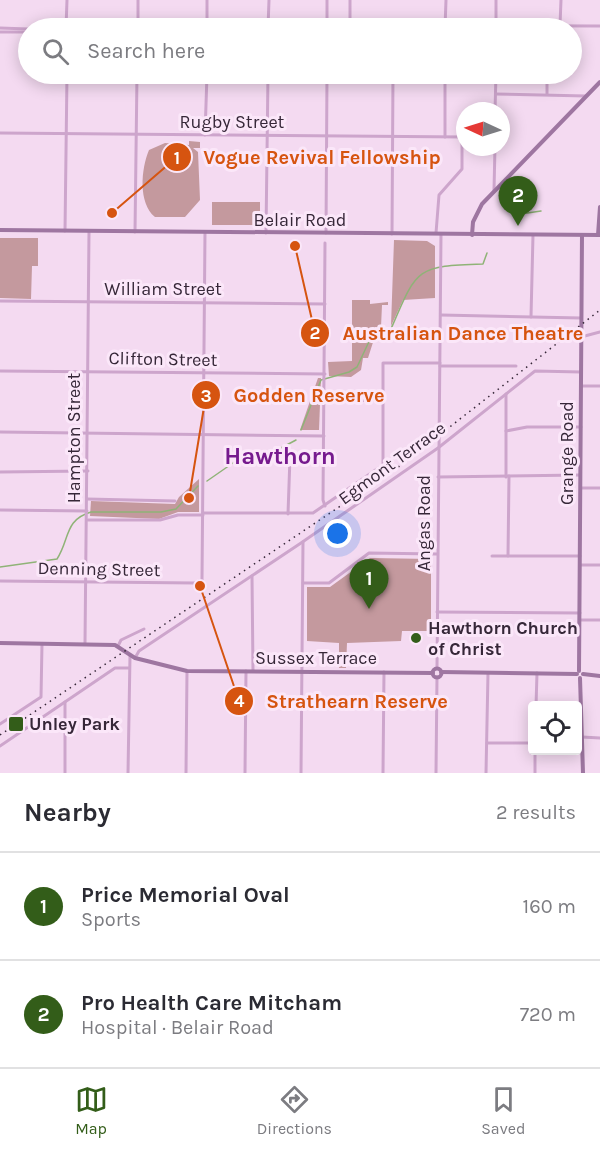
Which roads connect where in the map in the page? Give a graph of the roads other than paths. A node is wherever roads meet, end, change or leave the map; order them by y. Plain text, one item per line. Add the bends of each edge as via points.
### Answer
1 (67, 0) edge
2 (138, 0) edge
3 (207, 0) edge
4 (269, 0) edge
5 (327, 0) edge
6 (350, 0) edge
7 (446, 0) edge
8 (496, 0) edge
9 (561, 0) edge
10 (67, 18) edge
11 (138, 18) edge
12 (207, 18) edge
13 (268, 18) edge
14 (327, 18) edge
15 (350, 18) edge
16 (445, 18) edge
17 (496, 18) edge
18 (560, 18) edge
19 (582, 26) edge
20 (600, 26) edge
21 (0, 30) edge
22 (18, 30) edge
23 (600, 82) edge
24 (67, 84) edge
25 (137, 84) edge
26 (207, 84) edge
27 (268, 84) edge
28 (327, 84) edge
29 (393, 84) edge
30 (445, 84) edge
31 (496, 84) edge
32 (547, 84) edge
33 (496, 94) junction
34 (547, 94) junction
35 (587, 96) junction
36 (496, 102) edge
37 (0, 133) edge
38 (67, 133) junction
39 (135, 135) junction
40 (267, 135) junction
41 (326, 135) junction
42 (205, 136) junction
43 (392, 136) junction
44 (445, 136) junction
45 (456, 137) edge
46 (463, 156) edge
47 (495, 156) edge
48 (495, 182) junction
49 (501, 186) junction
50 (494, 193) junction
51 (600, 207) edge
52 (2, 229) edge
53 (65, 231) junction
54 (89, 232) junction
55 (135, 232) junction
56 (205, 232) junction
57 (266, 233) junction
58 (326, 233) junction
59 (392, 234) junction
60 (438, 234) junction
61 (472, 235) junction
62 (533, 235) junction
63 (582, 235) junction
64 (599, 235) edge
65 (325, 243) dead end
66 (0, 301) edge
67 (89, 303) junction
68 (205, 303) junction
69 (325, 304) junction
70 (441, 315) junction
71 (531, 316) junction
72 (581, 318) junction
73 (600, 332) edge
74 (581, 337) junction
75 (440, 364) junction
76 (516, 366) dead end
77 (0, 371) edge
78 (88, 372) junction
79 (581, 372) junction
80 (204, 373) junction
81 (325, 374) junction
82 (581, 386) junction
83 (600, 386) edge
84 (506, 394) junction
85 (383, 400) junction
86 (324, 401) junction
87 (438, 427) junction
88 (581, 427) junction
89 (506, 431) junction
90 (0, 432) edge
91 (88, 433) junction
92 (204, 434) junction
93 (324, 436) junction
94 (438, 448) junction
95 (290, 457) dead end
96 (383, 464) junction
97 (88, 471) junction
98 (0, 472) edge
99 (581, 475) junction
100 (507, 476) junction
101 (438, 477) junction
102 (581, 488) junction
103 (600, 488) edge
104 (87, 499) junction
105 (175, 501) dead end
106 (325, 506) junction
107 (0, 510) edge
108 (87, 512) junction
109 (203, 514) junction
110 (288, 514) junction
111 (87, 520) junction
112 (303, 542) junction
113 (437, 554) junction
114 (492, 556) dead end
115 (508, 556) junction
116 (580, 556) junction
117 (580, 564) junction
118 (600, 565) edge
119 (252, 576) junction
120 (0, 581) edge
121 (87, 582) junction
122 (303, 583) junction
123 (437, 612) junction
124 (580, 613) junction
125 (580, 620) junction
126 (600, 620) edge
127 (144, 629) dead end
128 (0, 643) edge
129 (42, 644) junction
130 (86, 644) junction
131 (118, 646) junction
132 (132, 657) junction
133 (129, 668) junction
134 (437, 668) junction
135 (186, 671) junction
136 (246, 671) junction
137 (253, 671) junction
138 (302, 672) junction
139 (384, 672) junction
140 (441, 672) junction
141 (432, 673) junction
142 (488, 673) junction
143 (537, 674) junction
144 (580, 674) junction
145 (600, 676) edge
146 (437, 677) junction
147 (536, 701) edge
148 (581, 701) edge
149 (65, 702) junction
150 (0, 724) edge
151 (582, 737) joint
152 (600, 738) edge
153 (487, 743) junction
154 (528, 743) edge
155 (0, 746) edge
156 (535, 755) edge
157 (66, 773) edge
158 (128, 773) edge
159 (186, 773) edge
160 (245, 773) edge
161 (301, 773) edge
162 (383, 773) edge
163 (436, 773) edge
164 (486, 773) edge
165 (535, 773) edge
166 (583, 773) edge

1 - 10 street
2 - 11 street
3 - 12 street
4 - 13 street
5 - 14 street
6 - 15 street
7 - 16 street
8 - 17 street
9 - 18 street
19 - 20 street
21 - 22 street
23 - 35 street
24 - 38 street
25 - 39 street
26 - 42 street
27 - 40 street
28 - 41 street
29 - 43 street
30 - 44 street
31 - 33 street
32 - 34 street
33 - 34 street
33 - 36 street
34 - 35 street
35 - 49 street
37 - 38 street, Rugby Street
38 - 39 street, Rugby Street
38 - 53 street
39 - 42 street, Rugby Street
39 - 55 street
40 - 41 street, Rugby Street
40 - 42 street, Rugby Street
40 - 57 street
41 - 43 street, Rugby Street
41 - 58 street
43 - 44 street, Rugby Street
43 - 59 street
44 - 45 street, Rugby Street
46 - 60 street, Angas Road via 462,169 439,195
47 - 48 street
48 - 49 street
48 - 50 street
49 - 50 street
50 - 61 street via 477,211
51 - 64 street
52 - 53 street, Belair Road
53 - 54 street, Belair Road
54 - 55 street, Belair Road
54 - 67 street, Hampton Street
55 - 56 street, Belair Road
56 - 57 street, Belair Road
56 - 68 street
57 - 58 street, Belair Road
58 - 59 street, Belair Road
59 - 60 street, Belair Road
60 - 61 street, Belair Road
60 - 70 street, Angas Road
61 - 62 street, Belair Road
62 - 63 street, Belair Road
62 - 71 street
63 - 64 street, Belair Road
63 - 72 street, Grange Road
65 - 69 street
66 - 67 street, William Street
67 - 68 street, William Street
67 - 78 street, Hampton Street
68 - 69 street, William Street
68 - 80 street
69 - 81 street
70 - 71 street
70 - 75 street, Angas Road
71 - 72 street
72 - 74 street, Grange Road
73 - 74 street
74 - 79 street, Grange Road
75 - 76 street
75 - 85 street via 383,363
75 - 87 street, Angas Road
77 - 78 street, Clifton Street
78 - 80 street, Clifton Street
78 - 91 street, Hampton Street
79 - 82 street, Grange Road
79 - 84 street, Egmont Terrace via 535,371
80 - 81 street, Clifton Street
80 - 92 street
81 - 86 street
82 - 83 street
82 - 88 street, Grange Road
84 - 89 street
84 - 94 street, Egmont Terrace
85 - 86 street
85 - 96 street
86 - 93 street
87 - 94 street, Angas Road
87 - 96 street
88 - 89 street
88 - 99 street, Grange Road
89 - 100 street
90 - 91 street
91 - 92 street
91 - 97 street, Hampton Street
92 - 93 street
92 - 109 street
93 - 106 street
94 - 101 street, Angas Road
94 - 112 street, Egmont Terrace
95 - 110 street
96 - 106 street
97 - 98 street
97 - 104 street, Hampton Street
99 - 100 street
99 - 102 street, Grange Road
100 - 101 street
100 - 115 street
101 - 113 street, Angas Road
102 - 103 street
102 - 116 street, Grange Road
104 - 105 street
104 - 108 street, Hampton Street
106 - 110 street via 311,514
107 - 108 street
108 - 111 street, Hampton Street
109 - 110 street
109 - 111 street via 160,520
109 - 121 street, Denning Street via 202,576 198,583
111 - 121 street, Hampton Street
112 - 119 street, Egmont Terrace
112 - 122 street
113 - 122 street via 369,553 329,583
113 - 123 street, Angas Road
114 - 115 street
115 - 116 street
116 - 117 street, Grange Road
117 - 118 street
117 - 124 street, Grange Road
119 - 132 street, Egmont Terrace
119 - 137 street
120 - 121 street, Denning Street
121 - 130 street, Hampton Street
122 - 138 street
123 - 124 street
123 - 134 street, Angas Road
124 - 125 street, Grange Road
125 - 126 street
125 - 144 street, Grange Road
127 - 131 street
128 - 129 street
129 - 130 street
129 - 150 street via 41,697
130 - 131 street
131 - 132 street
132 - 133 street
132 - 135 street, Sussex Terrace
133 - 149 street via 115,668
133 - 158 street
134 - 140 street
134 - 141 street
135 - 136 street, Sussex Terrace
135 - 159 street
136 - 137 street, Sussex Terrace
136 - 160 street
137 - 138 street, Sussex Terrace
138 - 139 street, Sussex Terrace
138 - 161 street
139 - 141 street, Sussex Terrace
139 - 162 street
140 - 142 street
140 - 146 street
141 - 146 street
142 - 143 street
142 - 153 street
143 - 144 street
143 - 147 street
144 - 145 street
144 - 148 street, Grange Road
146 - 163 street
149 - 155 street
149 - 157 street
151 - 152 street
151 - 166 street, Grange Road
153 - 154 street
153 - 164 street
156 - 165 street

